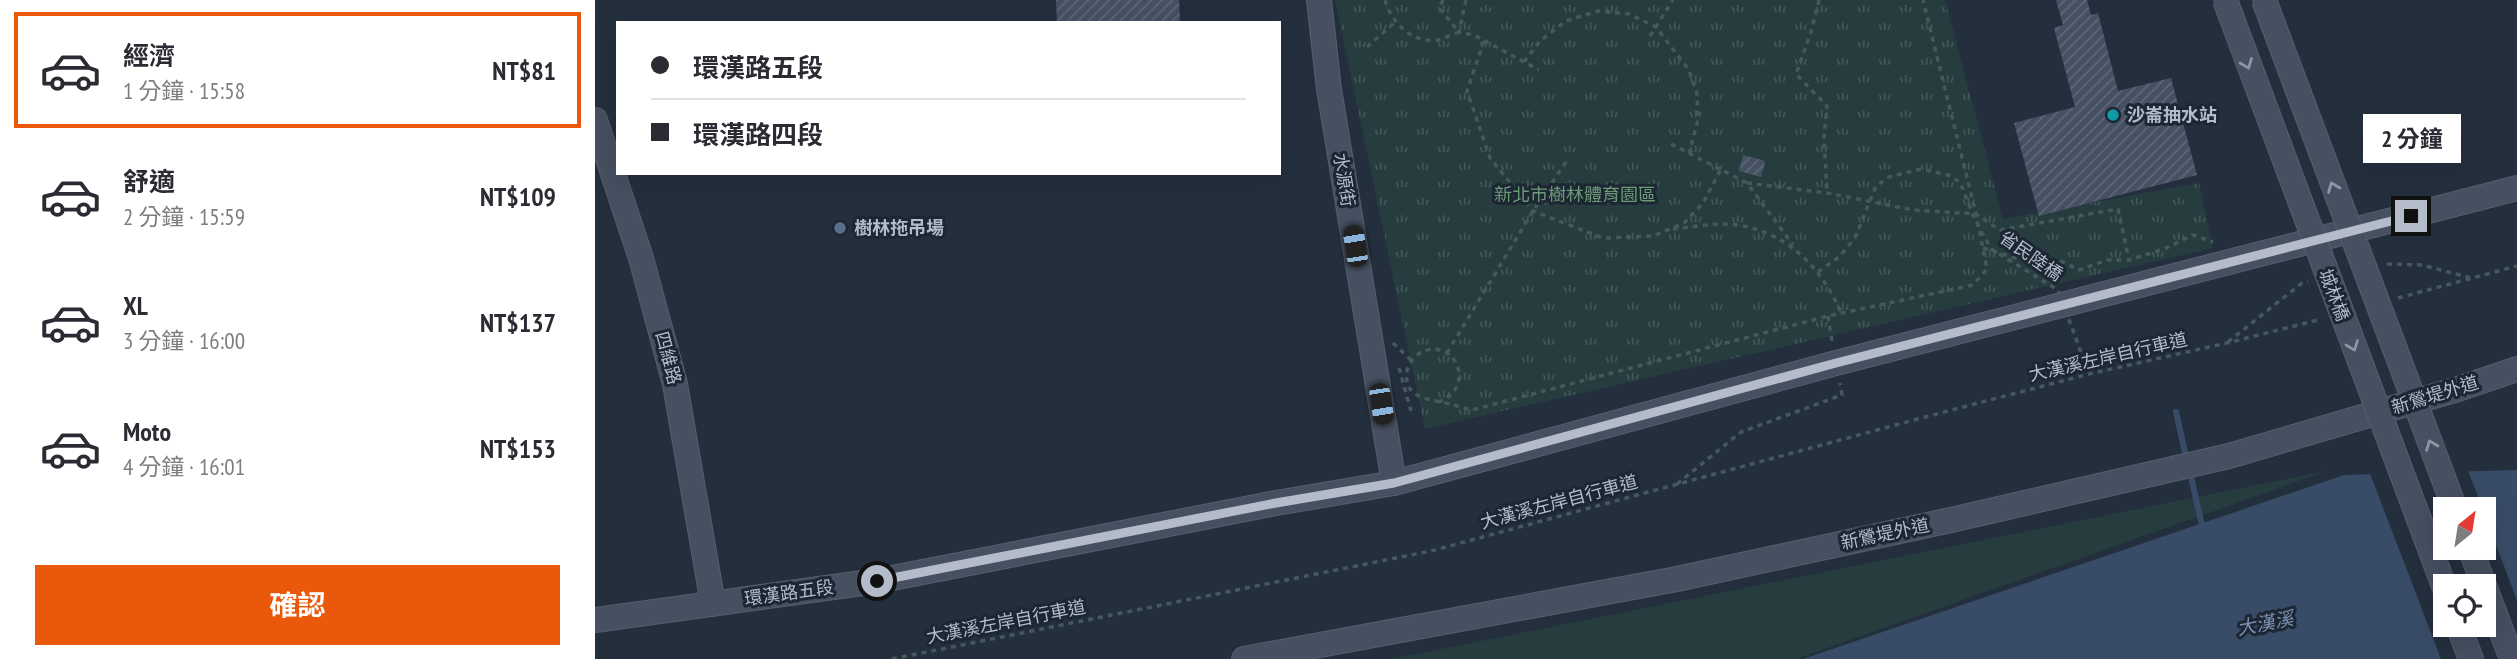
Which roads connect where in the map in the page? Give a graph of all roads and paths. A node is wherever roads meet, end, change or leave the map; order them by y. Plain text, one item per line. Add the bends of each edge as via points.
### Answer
1 (1319, 0) edge
2 (1385, 0) edge
3 (1443, 0) edge
4 (1466, 0) edge
5 (1673, 0) edge
6 (1819, 0) edge
7 (1923, 0) edge
8 (2225, 0) edge
9 (2264, 0) edge
10 (1394, 23) junction
11 (1656, 27) junction
12 (1458, 32) junction
13 (1650, 36) dead end
14 (1484, 41) junction
15 (1367, 47) dead end
16 (1524, 62) junction
17 (1539, 70) dead end
18 (595, 120) edge
19 (1671, 144) dead end
20 (1689, 153) junction
21 (1566, 162) dead end
22 (1721, 169) junction
23 (1747, 183) junction
24 (2517, 188) edge
25 (1827, 192) junction
26 (1534, 211) junction
27 (1976, 214) junction
28 (1667, 230) junction
29 (1795, 248) junction
30 (1983, 248) junction
31 (2129, 260) junction
32 (2233, 261) junction
33 (2517, 266) edge
34 (1818, 272) junction
35 (2398, 298) dead end
36 (1841, 313) junction
37 (1828, 316) junction
38 (2319, 320) dead end
39 (1392, 342) dead end
40 (1447, 354) junction
41 (1412, 360) junction
42 (1836, 363) junction
43 (2517, 369) edge
44 (2089, 374) junction
45 (1438, 402) junction
46 (1394, 483) junction
47 (1676, 485) junction
48 (2450, 497) edge
49 (2475, 560) edge
50 (2439, 574) edge
51 (713, 604) junction
52 (595, 621) edge
53 (2463, 637) edge
54 (892, 659) edge
55 (1244, 659) edge
56 (2471, 659) edge
57 (2512, 659) edge

1 - 46 street, 水源街 via 1331,103
2 - 10 path
3 - 12 path via 1439,8
4 - 12 path
5 - 11 path
6 - 25 path via 1796,74 1828,106 1824,137
7 - 27 path
8 -> 50 street, 城林橋, bridge
48 -> 9 street, bridge
10 - 12 path via 1420,40 1438,40
10 - 15 path
11 - 13 path
11 - 16 path via 1629,14 1598,11 1566,21 1540,41
11 - 20 path via 1689,70 1697,94 1698,120
12 - 14 path
14 - 16 path
14 - 26 path via 1467,92 1490,158
16 - 17 path
18 - 51 street, 四維路 via 641,258 675,384
19 - 20 path
20 - 22 path
21 - 26 path
22 - 23 path
22 - 28 path via 1703,203 1684,223
23 - 25 path
23 - 29 path
24 - 32 street, 環漢路五段
25 - 27 path via 1913,210
26 - 28 path via 1603,238 1653,236
26 - 40 path
27 - 30 path
27 - 31 path via 2000,230 2119,209
28 - 29 path via 1737,225
29 - 34 path
30 - 31 path via 2032,263 2059,260 2079,270 2107,260
30 - 36 path via 1987,269 1973,285
31 - 32 path via 2193,235 2220,245
32 - 42 street, 環漢路五段
33 - 35 path
34 - 36 path
34 - 44 path, 省民陸橋, bridge via 1855,238 1876,186 1889,177 1920,169 1948,175 1960,182 1991,249 2059,290
36 - 37 path
37 - 42 path
37 - 45 path via 1472,410
38 - 44 path, 大漢溪左岸自行車道
39 - 41 path
40 - 41 path via 1425,351
40 - 45 path via 1455,361 1459,377 1454,393
41 - 45 path via 1409,386 1421,399
42 - 46 street, 環漢路五段
42 - 47 path via 1842,395 1741,432
43 - 55 street, 新鶯堤外道 via 2229,456 1951,520 1677,579
44 - 47 path, 大漢溪左岸自行車道
46 - 51 street, 環漢路五段 via 877,581
47 - 54 path, 大漢溪左岸自行車道 via 1431,551
49 - 57 street
51 - 52 street, 環漢路五段
53 - 56 street

